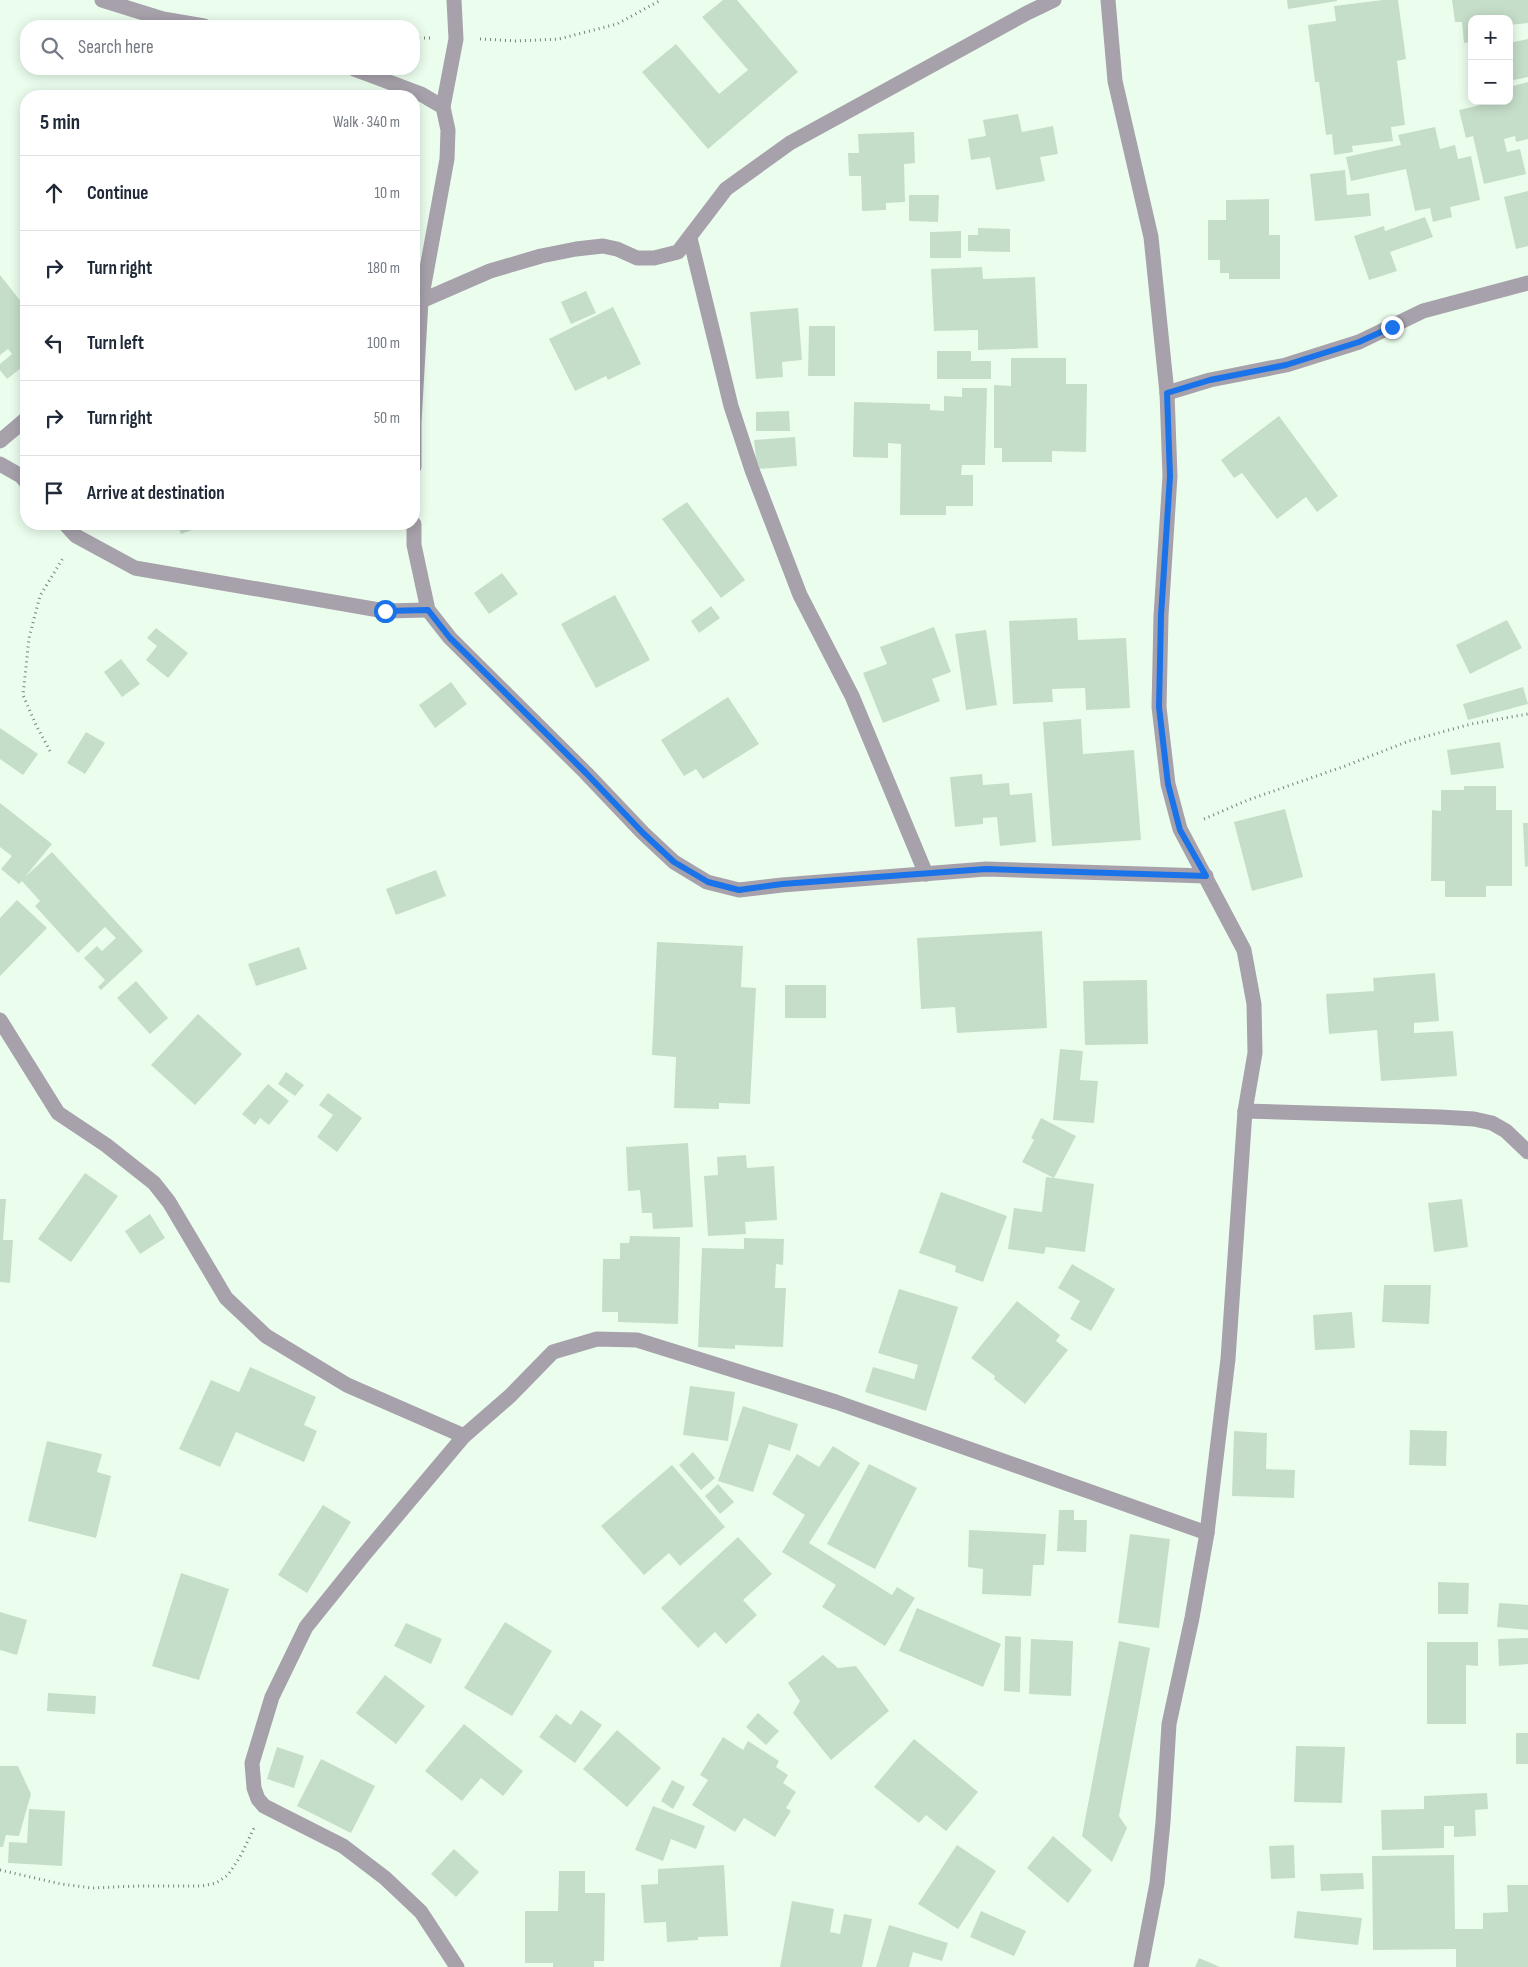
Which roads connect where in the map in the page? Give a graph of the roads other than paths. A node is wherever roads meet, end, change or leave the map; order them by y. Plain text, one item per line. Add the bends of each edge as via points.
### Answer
1 (102, 0) edge
2 (454, 0) edge
3 (1054, 0) edge
4 (1108, 0) edge
5 (168, 20) edge
6 (370, 75) edge
7 (410, 90) edge
8 (420, 94) edge
9 (444, 107) junction
10 (690, 238) junction
11 (420, 274) edge
12 (1528, 283) edge
13 (421, 301) junction
14 (420, 318) edge
15 (1167, 393) junction
16 (20, 424) edge
17 (0, 440) edge
18 (0, 464) edge
19 (20, 475) edge
20 (70, 530) edge
21 (414, 530) edge
22 (428, 610) junction
23 (926, 874) junction
24 (1206, 876) junction
25 (0, 1020) edge
26 (1244, 1111) junction
27 (1528, 1152) edge
28 (464, 1436) junction
29 (1207, 1533) junction
30 (457, 1967) edge
31 (1141, 1967) edge

1 - 5 street
2 - 9 street via 456,39
3 - 10 street via 790,143 726,189
4 - 15 street via 1115,81 1151,237
6 - 7 street
8 - 9 street
9 - 11 street via 448,130 447,160
10 - 13 street via 678,252 654,258 637,258 603,246 541,256 490,271
10 - 23 street via 731,406 752,470 800,595 852,696
11 - 13 street
12 - 15 street via 1423,311 1359,342 1286,365 1210,380
13 - 14 street
15 - 24 street via 1170,476 1159,707 1168,784 1180,830
16 - 17 street
18 - 19 street
20 - 22 street via 135,568 385,611
21 - 22 street via 414,545
22 - 23 street via 450,638 643,833 674,862 708,882 739,890
23 - 24 street via 986,869
24 - 26 street via 1244,950 1254,1004 1255,1053
25 - 28 street via 58,1113 154,1183 169,1202 226,1298 266,1336 347,1385
26 - 27 street via 1474,1120 1492,1123 1506,1131
26 - 29 street via 1228,1360
28 - 29 street via 553,1352 597,1339 637,1340 836,1402
28 - 30 street via 306,1627 272,1697 252,1762 254,1788 264,1806 343,1846 385,1878 421,1912
29 - 31 street via 1169,1724 1157,1883

